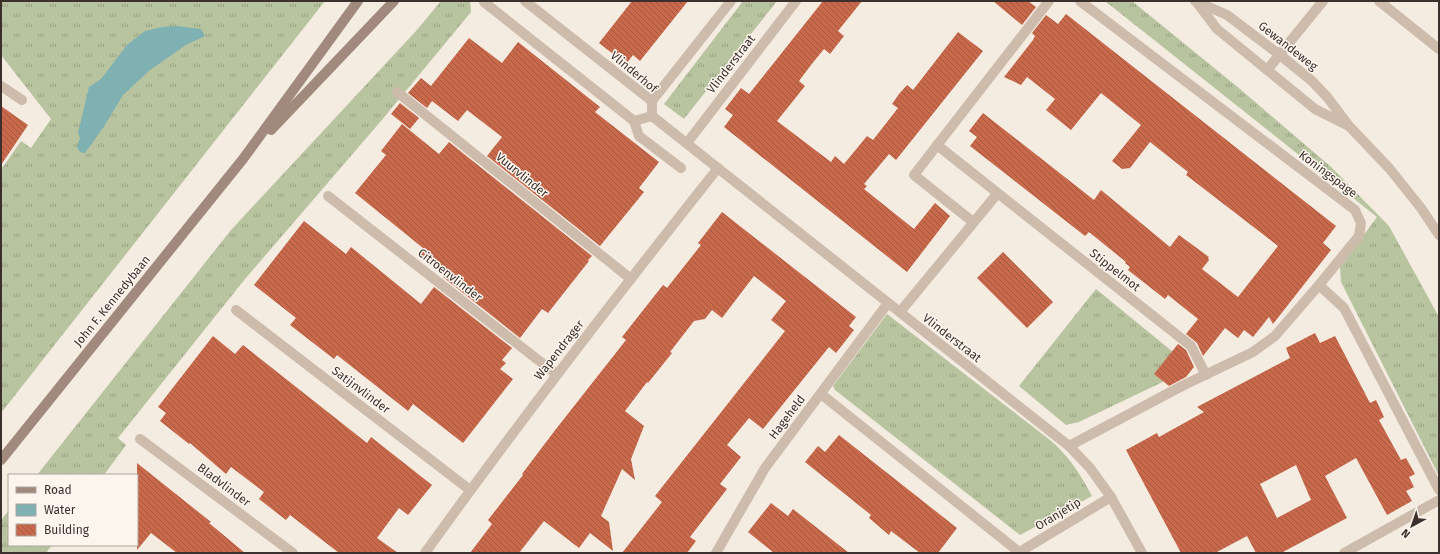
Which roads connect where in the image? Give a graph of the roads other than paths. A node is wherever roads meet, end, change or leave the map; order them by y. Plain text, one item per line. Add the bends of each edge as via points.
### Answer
1 (358, 1) edge
2 (394, 1) edge
3 (525, 1) edge
4 (732, 1) edge
5 (796, 1) edge
6 (1049, 1) edge
7 (1080, 1) edge
8 (1323, 1) edge
9 (1379, 1) edge
10 (484, 2) edge
11 (1196, 2) edge
12 (1439, 49) edge
13 (1280, 55) junction
14 (1268, 70) junction
15 (1, 86) edge
16 (397, 92) dead end
17 (22, 100) dead end
18 (652, 101) junction
19 (652, 116) junction
20 (634, 121) junction
21 (1349, 126) junction
22 (687, 143) junction
23 (937, 145) junction
24 (243, 159) junction
25 (681, 168) dead end
26 (718, 168) junction
27 (997, 194) junction
28 (328, 196) dead end
29 (973, 222) junction
30 (1439, 235) edge
31 (631, 279) junction
32 (1319, 285) junction
33 (888, 304) junction
34 (236, 310) dead end
35 (900, 312) junction
36 (556, 374) junction
37 (1206, 375) junction
38 (821, 394) junction
39 (140, 439) dead end
40 (1069, 446) junction
41 (1, 460) edge
42 (470, 490) junction
43 (1439, 490) edge
44 (1111, 497) junction
45 (1439, 500) edge
46 (1350, 551) edge
47 (1018, 552) edge
48 (294, 553) edge
49 (425, 553) edge
50 (716, 553) edge
51 (1142, 553) edge

1 - 24 main road, John F. Kennedybaan
2 - 24 main road, John F. Kennedybaan
3 - 18 street, Vlinderhof
4 - 18 street
5 - 22 street, Vlinderstraat
6 - 23 street
7 - 32 street, Koningspage via 1355,210 1362,223 1359,236
8 - 13 street
9 - 12 street
10 - 20 street
11 - 13 street, Gewandeweg via 1227,16
11 - 14 street, Gewandeweg via 1217,29
13 - 14 street
13 - 21 street, Gewandeweg via 1312,81
14 - 21 street, Gewandeweg via 1315,109
15 - 17 street
16 - 31 street, Vuurvlinder
18 - 19 street, Vlinderhof
19 - 20 street
19 - 22 street
20 - 25 street via 639,136
21 - 30 street, Gewandeweg via 1394,174
22 - 26 street
23 - 27 street, Stippelmot
23 - 29 street via 914,175
24 - 41 main road, John F. Kennedybaan
26 - 31 street, Wapendrager
26 - 33 street, Vlinderstraat
27 - 29 street
27 - 37 street, Stippelmot via 1191,346
28 - 36 street, Citroenvlinder
29 - 35 street
31 - 36 street, Wapendrager
32 - 37 street via 1275,336 1253,352
32 - 43 street via 1344,308
33 - 35 street, Vlinderstraat
33 - 38 street, Hageheld
34 - 42 street, Satijnvlinder
35 - 40 street, Vlinderstraat
36 - 42 street, Wapendrager
37 - 40 street
38 - 47 street
38 - 50 street, Hageheld via 765,468
39 - 48 street, Bladvlinder
40 - 44 street, Vlinderstraat via 1090,468
42 - 49 street, Wapendrager
44 - 47 street, Oranjetip
44 - 51 street, Vlinderstraat
45 - 46 street

